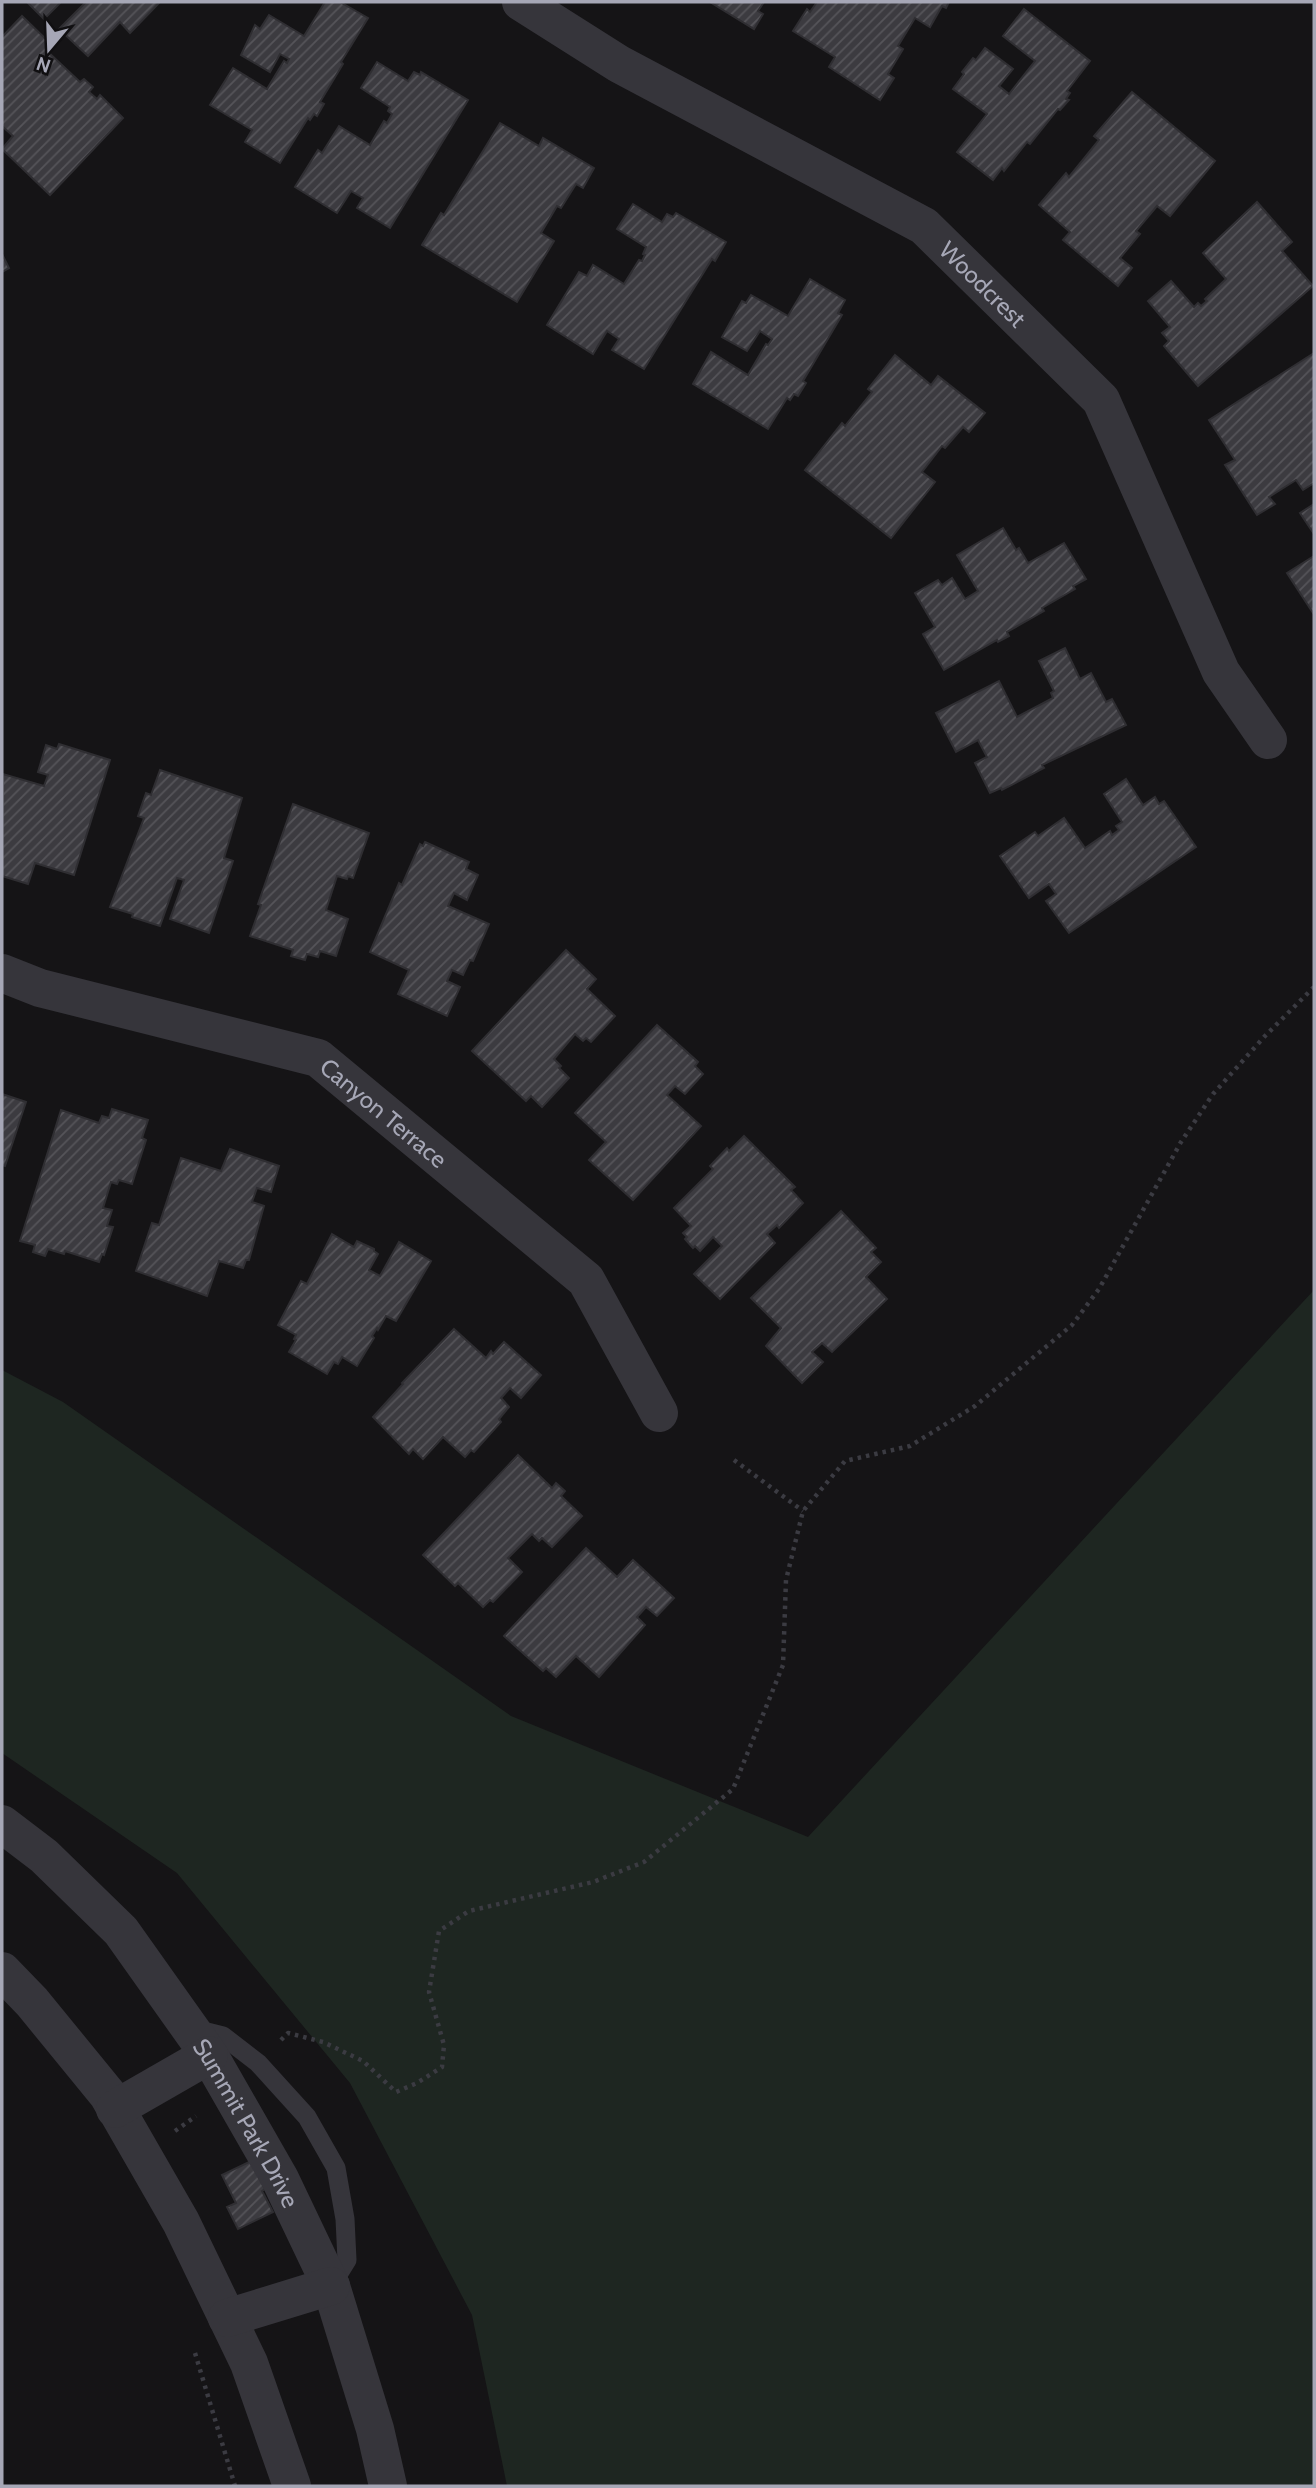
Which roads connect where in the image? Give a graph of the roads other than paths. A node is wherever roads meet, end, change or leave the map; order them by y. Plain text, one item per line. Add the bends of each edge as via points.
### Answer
1 (521, 2) edge
2 (1268, 740) dead end
3 (2, 973) edge
4 (659, 1413) dead end
5 (2, 1824) edge
6 (2, 1971) edge
7 (199, 2042) junction
8 (115, 2109) junction
9 (331, 2286) junction
10 (227, 2318) junction
11 (292, 2486) edge
12 (388, 2486) edge

1 - 2 street, Woodcrest via 619,64 923,226 1101,400 1221,672
3 - 4 street, Canyon Terrace via 40,988 318,1058 586,1280
5 - 7 street, Summit Park Drive via 44,1856 121,1931
6 - 8 street via 32,2002
7 - 8 street
7 - 9 street, Summit Park Drive via 280,2179
7 - 9 lane via 223,2036 258,2063 307,2117 336,2168 348,2260
8 - 10 street via 181,2222
9 - 10 street
9 - 12 street, Summit Park Drive
10 - 11 street via 249,2363

